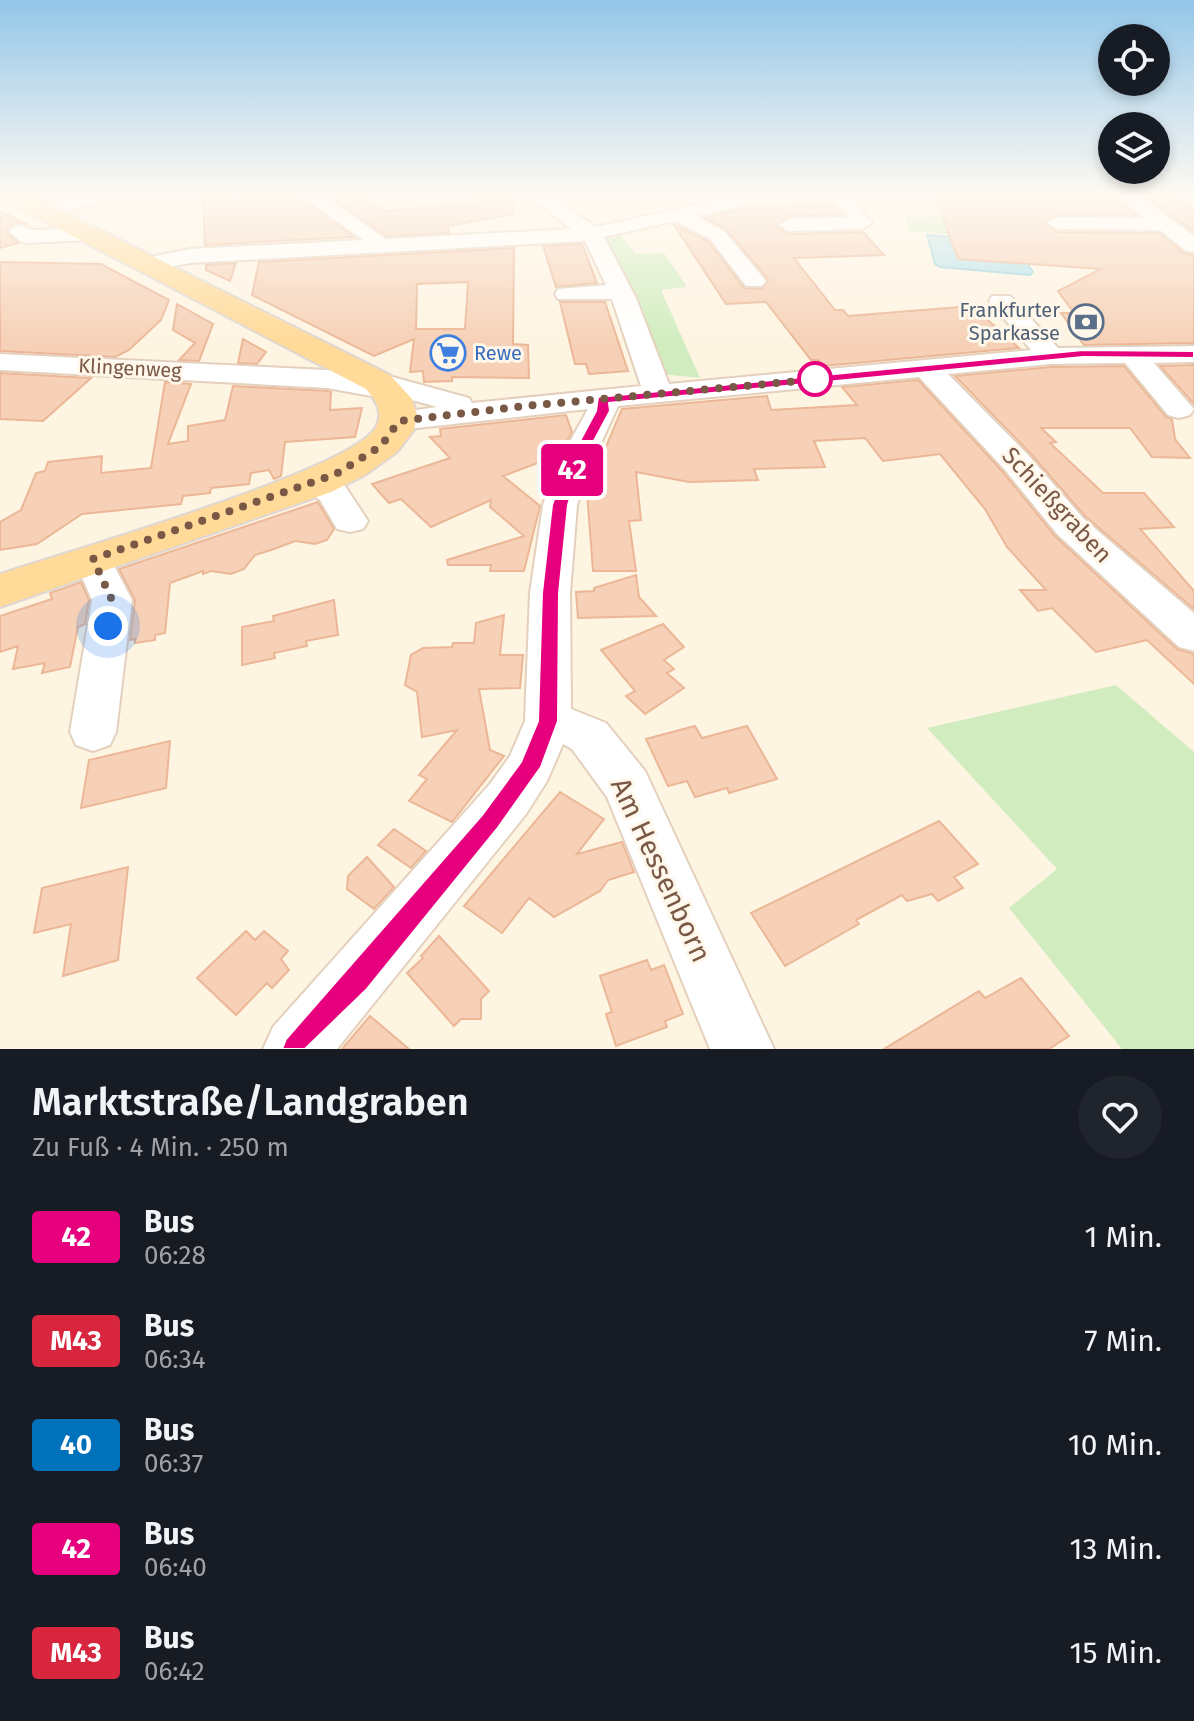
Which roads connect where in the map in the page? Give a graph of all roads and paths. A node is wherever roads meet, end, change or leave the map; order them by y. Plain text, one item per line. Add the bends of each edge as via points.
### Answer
1 (110, 244) edge
2 (413, 244) edge
3 (597, 244) edge
4 (724, 244) edge
5 (376, 246) joint
6 (149, 264) junction
7 (754, 281) dead end
8 (620, 291) junction
9 (567, 294) dead end
10 (1001, 301) dead end
11 (1131, 353) junction
12 (1194, 354) edge
13 (326, 356) junction
14 (1051, 356) junction
15 (0, 362) edge
16 (926, 368) junction
17 (260, 375) junction
18 (659, 395) junction
19 (388, 397) junction
20 (603, 399) junction
21 (458, 404) junction
22 (525, 406) junction
23 (1179, 409) dead end
24 (316, 483) junction
25 (350, 521) dead end
26 (93, 559) junction
27 (0, 591) edge
28 (1194, 636) edge
29 (548, 721) junction
30 (93, 732) dead end
31 (295, 1049) edge
32 (742, 1049) edge

1 - 6 main road
2 - 5 street
3 - 8 street
4 - 7 street
5 - 6 street via 190,256
6 - 13 main road
8 - 9 street
8 - 18 street
10 - 14 street
11 - 12 street
11 - 14 street
11 - 23 street
13 - 17 street, Klingenweg via 303,370
13 - 19 main road
14 - 16 street
15 - 17 street, Klingenweg
16 - 18 street
16 - 28 street, Schießgraben via 1070,526
17 - 19 street, Klingenweg via 327,379
18 - 20 street
19 - 21 street
19 - 21 street via 419,410
19 - 22 street
19 - 24 main road via 388,439
20 - 22 street
20 - 29 street via 603,411 573,467 555,533
21 - 22 street
24 - 25 street via 333,493
24 - 26 main road
26 - 27 main road
26 - 30 street via 112,600
29 - 31 street via 530,767 508,799
29 - 32 street, Am Hessenborn via 589,736 627,786

